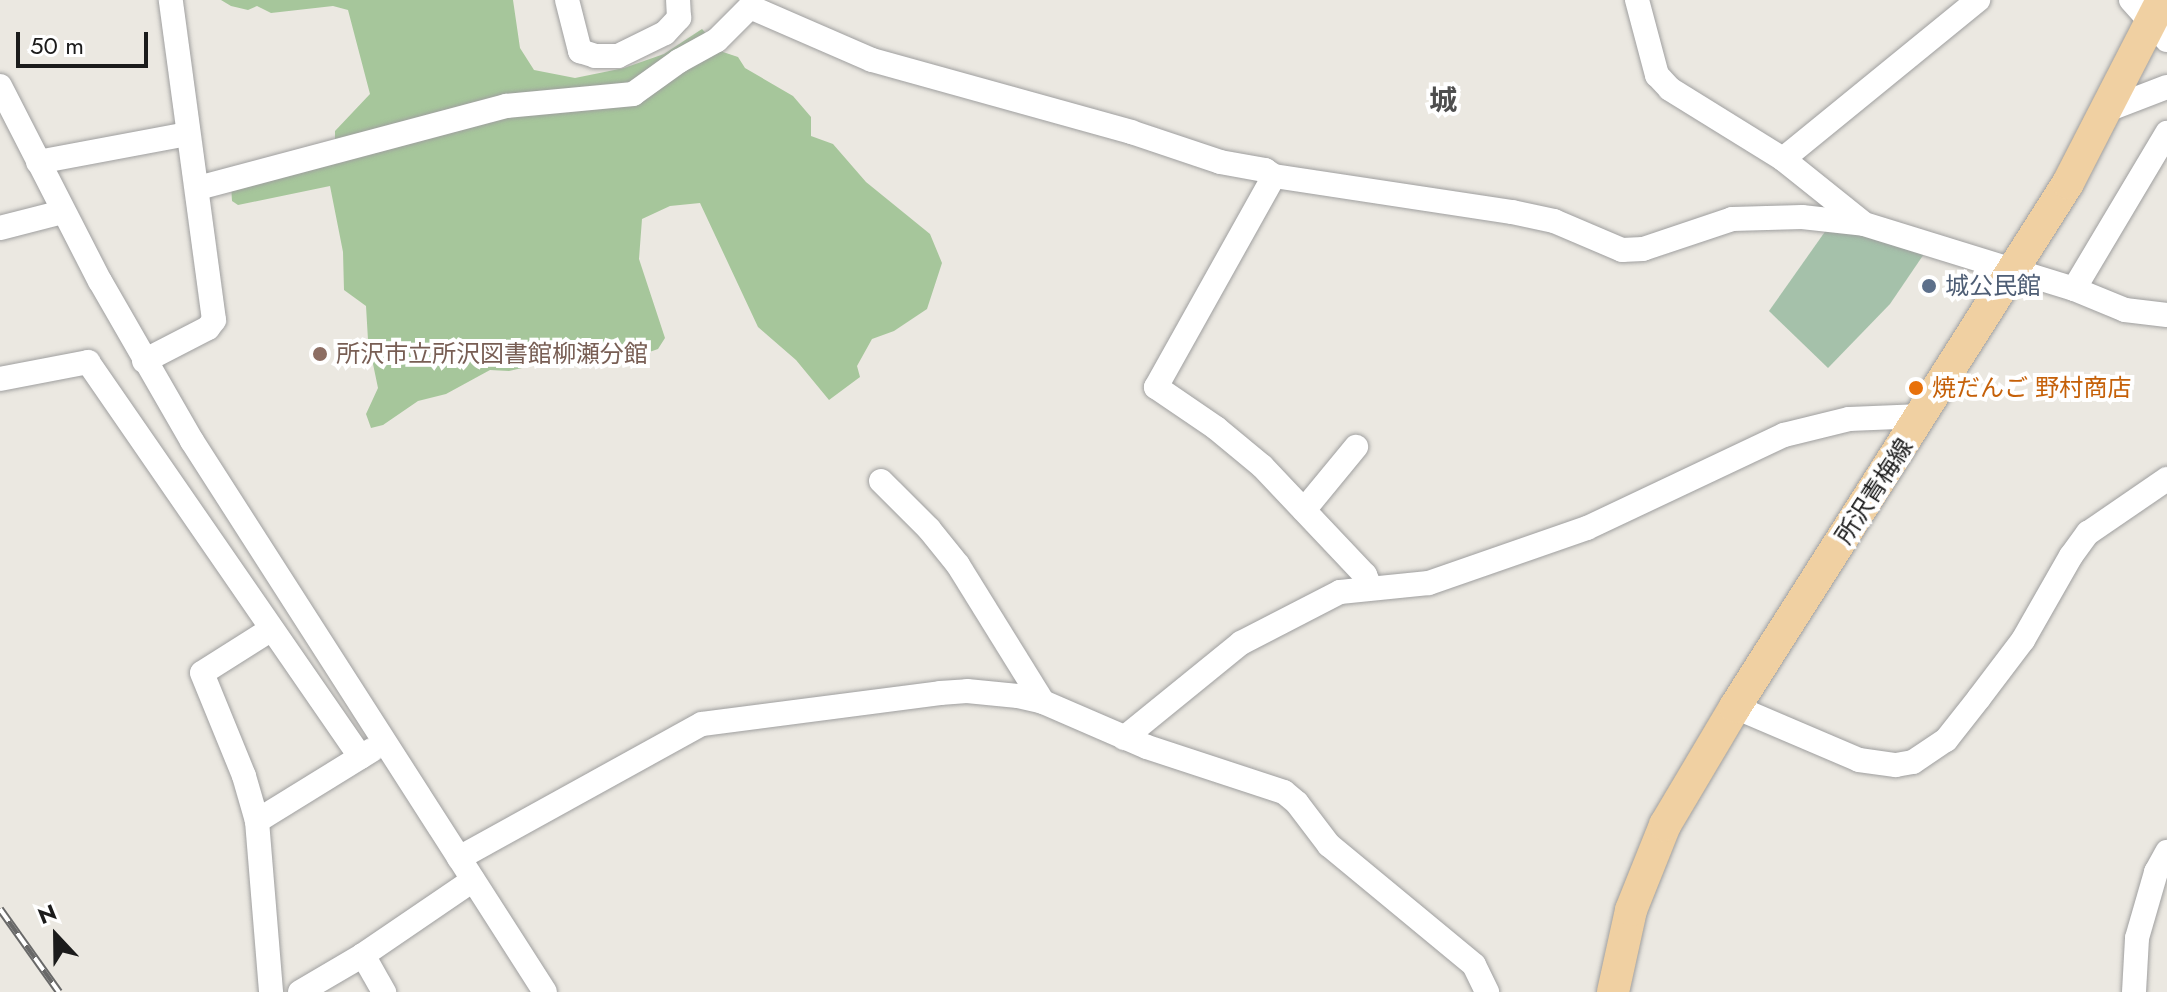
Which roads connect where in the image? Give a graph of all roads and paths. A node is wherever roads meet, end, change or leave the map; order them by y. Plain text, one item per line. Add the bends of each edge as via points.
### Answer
1 (171, 0) edge
2 (567, 0) edge
3 (678, 0) edge
4 (1637, 0) edge
5 (1978, 0) edge
6 (746, 2) edge
7 (2153, 16) edge
8 (0, 86) edge
9 (2166, 92) edge
10 (2107, 110) junction
11 (2167, 133) edge
12 (187, 134) junction
13 (1783, 159) junction
14 (38, 162) junction
15 (1274, 176) junction
16 (198, 188) junction
17 (63, 212) junction
18 (1864, 224) junction
19 (0, 228) edge
20 (2014, 269) junction
21 (2074, 289) junction
22 (2167, 315) edge
23 (144, 361) junction
24 (0, 379) edge
25 (1922, 416) junction
26 (1356, 447) dead end
27 (2167, 479) edge
28 (881, 481) dead end
29 (1304, 510) junction
30 (1370, 587) junction
31 (270, 630) junction
32 (1043, 702) junction
33 (1735, 707) junction
34 (1124, 738) junction
35 (384, 742) junction
36 (360, 757) junction
37 (257, 821) junction
38 (2167, 852) edge
39 (459, 858) junction
40 (473, 880) junction
41 (363, 955) junction
42 (271, 992) edge
43 (300, 992) edge
44 (384, 992) edge
45 (545, 992) edge
46 (1487, 992) edge
47 (1613, 992) edge
48 (2134, 992) edge

1 - 12 street
2 - 3 street via 580,51 595,56 618,56 665,33 679,18
4 - 13 street via 1657,75 1670,89
5 - 13 street
6 - 15 street via 872,60
6 - 16 street via 717,40 633,94 506,106
7 - 10 main road, 所沢青梅線
8 - 14 street
9 - 10 street
10 - 20 main road, 所沢青梅線
11 - 21 street
12 - 14 street
12 - 16 street
13 - 18 street
14 - 17 street
15 - 18 street via 1512,212 1554,221 1622,250 1643,249 1732,219 1802,217
15 - 29 street via 1156,387 1239,447
16 - 23 street via 214,320
17 - 19 street
17 - 23 street
18 - 20 street
20 - 21 street
20 - 25 main road, 所沢青梅線
21 - 22 street via 2125,310
23 - 35 street
24 - 31 street via 88,362
25 - 30 street via 1849,419 1784,435 1587,528 1429,583
25 - 33 main road, 所沢青梅線
26 - 29 street
27 - 33 street via 2088,533 2023,640 1979,698 1946,740 1913,762 1859,760
28 - 32 street via 958,565
29 - 30 street via 1365,575
30 - 34 street via 1340,592 1241,643
31 - 36 street
31 - 37 street via 202,673
32 - 34 street
32 - 39 street via 967,691 702,724
33 - 47 main road, 所沢青梅線 via 1648,863 1631,910
34 - 46 street via 1284,792 1329,845 1474,965
35 - 36 street
35 - 39 street
36 - 37 street
37 - 42 street
38 - 48 street via 2137,938
39 - 40 street
40 - 41 street
40 - 45 street
41 - 43 street
41 - 44 street

